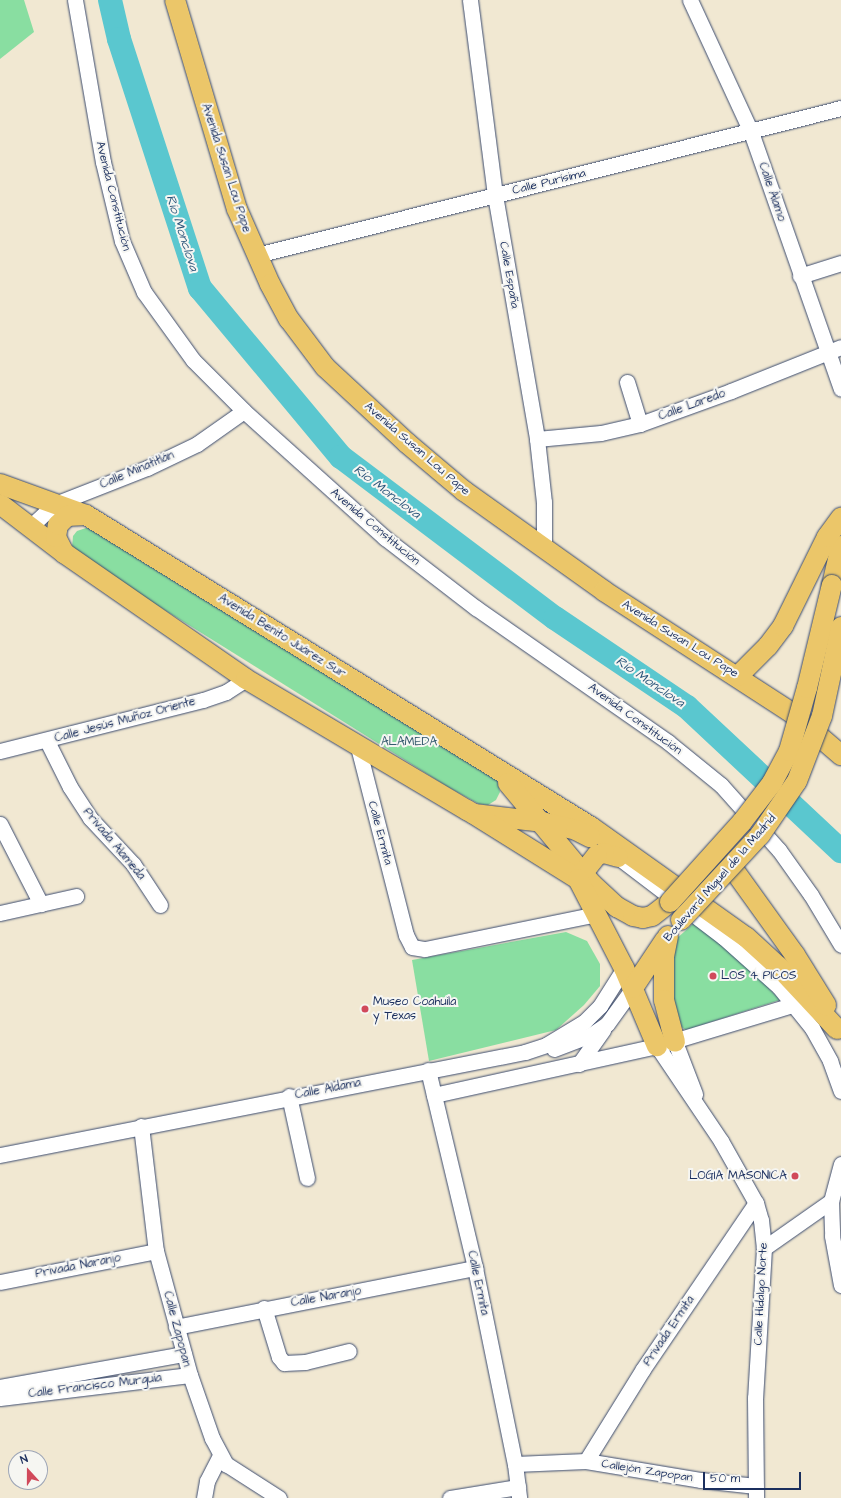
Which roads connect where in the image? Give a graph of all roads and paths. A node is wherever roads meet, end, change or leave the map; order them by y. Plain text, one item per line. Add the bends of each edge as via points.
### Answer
1 (75, 0) edge
2 (175, 0) edge
3 (470, 0) edge
4 (690, 0) edge
5 (841, 108) edge
6 (751, 132) junction
7 (495, 195) junction
8 (257, 255) junction
9 (841, 263) edge
10 (800, 276) junction
11 (834, 350) edge
12 (627, 382) dead end
13 (841, 389) edge
14 (244, 411) junction
15 (640, 424) junction
16 (537, 439) junction
17 (5, 491) edge
18 (0, 504) edge
19 (55, 504) junction
20 (86, 515) junction
21 (841, 518) edge
22 (30, 527) junction
23 (841, 546) edge
24 (544, 549) junction
25 (64, 553) junction
26 (841, 627) edge
27 (738, 676) junction
28 (246, 679) junction
29 (47, 741) junction
30 (357, 744) junction
31 (0, 751) edge
32 (841, 755) edge
33 (502, 775) junction
34 (481, 814) junction
35 (542, 822) junction
36 (0, 824) edge
37 (618, 858) junction
38 (731, 866) junction
39 (580, 876) junction
40 (76, 896) dead end
41 (670, 902) joint
42 (41, 904) junction
43 (160, 905) dead end
44 (0, 913) edge
45 (597, 914) junction
46 (668, 936) junction
47 (841, 945) edge
48 (624, 968) junction
49 (632, 988) junction
50 (796, 1004) junction
51 (607, 1024) junction
52 (839, 1035) edge
53 (666, 1044) junction
54 (525, 1052) junction
55 (579, 1064) junction
56 (428, 1070) junction
57 (841, 1091) edge
58 (434, 1095) junction
59 (288, 1096) junction
60 (141, 1126) junction
61 (0, 1155) edge
62 (841, 1164) edge
63 (307, 1178) dead end
64 (831, 1201) junction
65 (756, 1203) junction
66 (764, 1248) junction
67 (156, 1251) junction
68 (475, 1268) junction
69 (0, 1282) edge
70 (841, 1285) edge
71 (264, 1308) junction
72 (176, 1327) junction
73 (349, 1351) dead end
74 (184, 1354) junction
75 (190, 1375) junction
76 (0, 1387) edge
77 (0, 1398) edge
78 (220, 1455) junction
79 (586, 1461) junction
80 (515, 1464) junction
81 (756, 1492) edge
82 (519, 1493) edge
83 (204, 1498) edge
84 (279, 1498) edge
85 (450, 1498) edge

1 - 14 street, Avenida Constitución via 103,162 122,241 131,265 144,292 174,336 193,360
2 - 8 main road, Avenida Susan Lou Pape via 238,209
3 - 7 street, Calle España
4 - 6 street, Calle Álamo
5 - 6 street, Calle Purísima
6 - 7 street, Calle Purísima
6 - 10 street, Calle Álamo
7 - 8 street, Calle Purísima
7 - 16 street, Calle España
8 - 24 main road, Avenida Susan Lou Pape via 289,319 325,367 452,481
9 - 10 street
10 - 11 street, Calle Álamo
11 - 13 street, Calle Álamo
11 - 15 street, Calle Laredo
12 - 15 street
14 - 19 street, Calle Minatitlán via 197,444 147,468
14 - 47 street, Avenida Constitución via 385,538 476,608 668,742 721,785 779,850 811,895
15 - 16 street, Calle Laredo via 601,433
16 - 24 street, Calle España via 544,502
17 - 19 main road, Avenida Benito Juárez Sur
18 - 22 main road
19 - 20 main road, Avenida Benito Juárez Sur
19 - 22 street, Calle Minatitlán
20 - 25 main road via 67,516 58,525 57,543
20 - 33 main road, Avenida Benito Juárez Sur
21 - 27 main road via 827,537 783,626 768,646
22 - 25 main road
23 - 41 main road, Boulevard Miguel de la Madrid, bridge via 789,751 772,783 742,822
24 - 27 main road, Avenida Susan Lou Pape
25 - 28 main road
26 - 38 main road, Boulevard Miguel de la Madrid, bridge via 822,716 797,781 760,835
27 - 32 main road, Avenida Susan Lou Pape via 792,713
28 - 29 street, Calle Jesús Muñoz Oriente via 226,692 203,700
28 - 30 main road
29 - 31 street, Calle Jesús Muñoz Oriente
29 - 43 street, Privada Alameda via 70,787 90,818 133,864
30 - 34 main road
30 - 45 street, Calle Ermita via 408,942 412,947 421,949
33 - 34 main road via 507,795 505,802 495,812
33 - 35 main road, Avenida Benito Juárez Sur
33 - 52 main road via 592,827 746,937 780,967
34 - 35 main road
34 - 39 main road
35 - 37 main road via 582,833
35 - 39 main road, Avenida Benito Juárez Sur
36 - 42 street
37 - 39 main road via 604,853 597,855
37 - 50 street via 723,937 761,969
38 - 46 main road, Boulevard Miguel de la Madrid, bridge
38 - 52 main road via 818,990
39 - 41 main road, Avenida Benito Juárez Sur via 609,901 633,916 652,916
39 - 45 main road
40 - 42 street
42 - 44 street
45 - 48 main road
46 - 49 main road, Boulevard Miguel de la Madrid
46 - 53 main road via 664,964
48 - 49 main road
48 - 54 street, Calle Aldama via 600,1006 584,1022 546,1045
49 - 51 street
49 - 53 main road
50 - 53 street
50 - 57 street via 824,1047
51 - 54 street via 570,1045
51 - 55 street
53 - 55 street
53 - 65 street, Calle Hidalgo Norte
54 - 56 street, Calle Aldama
55 - 58 street
56 - 58 street, Calle Ermita
56 - 59 street, Calle Aldama
58 - 68 street, Calle Ermita
59 - 60 street, Calle Aldama
59 - 63 street
60 - 61 street, Calle Aldama
60 - 67 street, Calle Zapopan
62 - 64 street
64 - 66 street
64 - 70 street via 832,1236
65 - 66 street, Calle Hidalgo Norte via 764,1232
65 - 79 street, Privada Ermita via 643,1369
66 - 81 street, Calle Hidalgo Norte via 755,1398
67 - 69 street, Privada Naranjo
67 - 72 street, Calle Zapopan
68 - 71 street, Calle Naranjo
68 - 80 street, Calle Ermita
71 - 72 street, Calle Naranjo
71 - 73 street via 280,1360 287,1364
72 - 74 street, Calle Zapopan
74 - 75 street, Calle Zapopan
74 - 76 street
75 - 77 street, Calle Francisco Murguía
75 - 78 street, Calle Zapopan
78 - 83 street via 207,1481
78 - 84 street, Calle Zapopan via 234,1471
79 - 80 street
79 - 81 street, Callejón Zapopan
80 - 82 street, Calle Ermita
82 - 85 street

